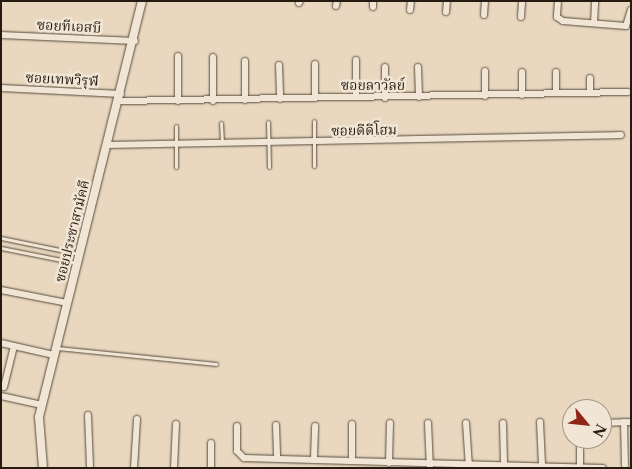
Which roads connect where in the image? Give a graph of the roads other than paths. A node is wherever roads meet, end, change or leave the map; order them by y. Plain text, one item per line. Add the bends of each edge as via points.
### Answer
1 (142, 1) edge
2 (411, 1) edge
3 (447, 1) edge
4 (485, 1) edge
5 (522, 1) edge
6 (558, 1) edge
7 (595, 1) edge
8 (410, 10) dead end
9 (631, 10) edge
10 (446, 12) dead end
11 (484, 15) dead end
12 (521, 17) dead end
13 (594, 23) junction
14 (1, 35) edge
15 (135, 41) junction
16 (178, 56) dead end
17 (213, 57) dead end
18 (356, 60) dead end
19 (245, 61) dead end
20 (315, 64) dead end
21 (279, 65) dead end
22 (385, 67) dead end
23 (418, 67) dead end
24 (485, 71) dead end
25 (522, 72) dead end
26 (556, 72) dead end
27 (590, 78) dead end
28 (1, 88) edge
29 (590, 92) junction
30 (628, 92) dead end
31 (556, 93) junction
32 (522, 95) junction
33 (486, 96) junction
34 (315, 97) junction
35 (356, 97) junction
36 (419, 97) junction
37 (120, 98) junction
38 (385, 98) junction
39 (280, 99) junction
40 (213, 100) junction
41 (245, 100) junction
42 (178, 101) junction
43 (314, 121) dead end
44 (268, 122) dead end
45 (222, 124) dead end
46 (176, 126) dead end
47 (621, 136) dead end
48 (313, 144) junction
49 (107, 145) junction
50 (269, 145) junction
51 (176, 146) junction
52 (222, 146) junction
53 (314, 166) dead end
54 (176, 167) dead end
55 (269, 167) dead end
56 (1, 238) edge
57 (1, 248) edge
58 (80, 254) junction
59 (77, 263) junction
60 (1, 290) edge
61 (67, 303) junction
62 (1, 344) edge
63 (14, 346) junction
64 (55, 351) junction
65 (216, 364) dead end
66 (4, 387) dead end
67 (1, 396) edge
68 (42, 405) junction
69 (88, 415) dead end
70 (137, 418) dead end
71 (503, 422) dead end
72 (540, 422) dead end
73 (627, 422) edge
74 (390, 423) dead end
75 (428, 423) dead end
76 (466, 423) dead end
77 (612, 423) edge
78 (176, 424) dead end
79 (352, 424) dead end
80 (276, 425) dead end
81 (237, 426) dead end
82 (315, 426) dead end
83 (211, 443) dead end
84 (581, 449) edge
85 (277, 458) junction
86 (314, 458) junction
87 (352, 460) junction
88 (389, 463) junction
89 (507, 465) edge
90 (545, 465) edge
91 (583, 465) edge
92 (625, 465) dead end
93 (468, 466) edge
94 (430, 467) edge
95 (43, 468) edge
96 (90, 468) edge
97 (134, 468) edge
98 (174, 468) edge
99 (211, 468) edge
100 (603, 468) edge

1 - 15 street, ซอยประชาสามัคคี
2 - 8 street
3 - 10 street
4 - 11 street
5 - 12 street
6 - 13 street via 559,20
7 - 13 street
9 - 13 street via 626,26
14 - 15 street, ซอยทีเอสบี
15 - 37 street, ซอยประชาสามัคคี
16 - 42 street
17 - 40 street
18 - 35 street
19 - 41 street
20 - 34 street
21 - 39 street
22 - 38 street
23 - 36 street
24 - 33 street
25 - 32 street
26 - 31 street
27 - 29 street
28 - 37 street, ซอยเทพวิรุฬ
29 - 30 street, ซอยลาวัลย์
29 - 31 street, ซอยลาวัลย์
31 - 32 street, ซอยลาวัลย์
32 - 33 street, ซอยลาวัลย์
33 - 36 street, ซอยลาวัลย์
34 - 35 street, ซอยลาวัลย์
34 - 39 street, ซอยลาวัลย์
35 - 38 street, ซอยลาวัลย์
36 - 38 street, ซอยลาวัลย์
37 - 42 street, ซอยลาวัลย์
37 - 49 street, ซอยประชาสามัคคี
39 - 41 street, ซอยลาวัลย์
40 - 41 street, ซอยลาวัลย์
40 - 42 street, ซอยลาวัลย์
43 - 48 lane
44 - 50 lane
45 - 52 lane
46 - 51 lane
47 - 48 street, ซอยดีดีโฮม
48 - 50 street, ซอยดีดีโฮม
48 - 53 lane
49 - 51 street, ซอยดีดีโฮม
49 - 58 street, ซอยประชาสามัคคี
50 - 52 street, ซอยดีดีโฮม
50 - 55 lane
51 - 52 street, ซอยดีดีโฮม
51 - 54 lane
56 - 58 lane
57 - 59 lane
58 - 59 street, ซอยประชาสามัคคี
59 - 61 street, ซอยประชาสามัคคี
60 - 61 street
61 - 64 street, ซอยประชาสามัคคี
62 - 63 street
63 - 64 street
63 - 66 street
64 - 65 lane
64 - 68 street, ซอยประชาสามัคคี
67 - 68 street
68 - 95 street, ซอยประชาสามัคคี via 38,437
69 - 96 street
70 - 97 street
71 - 89 street
72 - 90 street
73 - 77 street
73 - 92 street
74 - 88 street
75 - 94 street
76 - 93 street
78 - 98 street
79 - 87 street
80 - 85 street
81 - 85 street via 240,456
82 - 86 street
83 - 99 street
84 - 91 street
85 - 86 street
86 - 87 street
87 - 88 street
88 - 94 street
89 - 90 street
89 - 93 street
90 - 91 street
91 - 100 street
93 - 94 street

